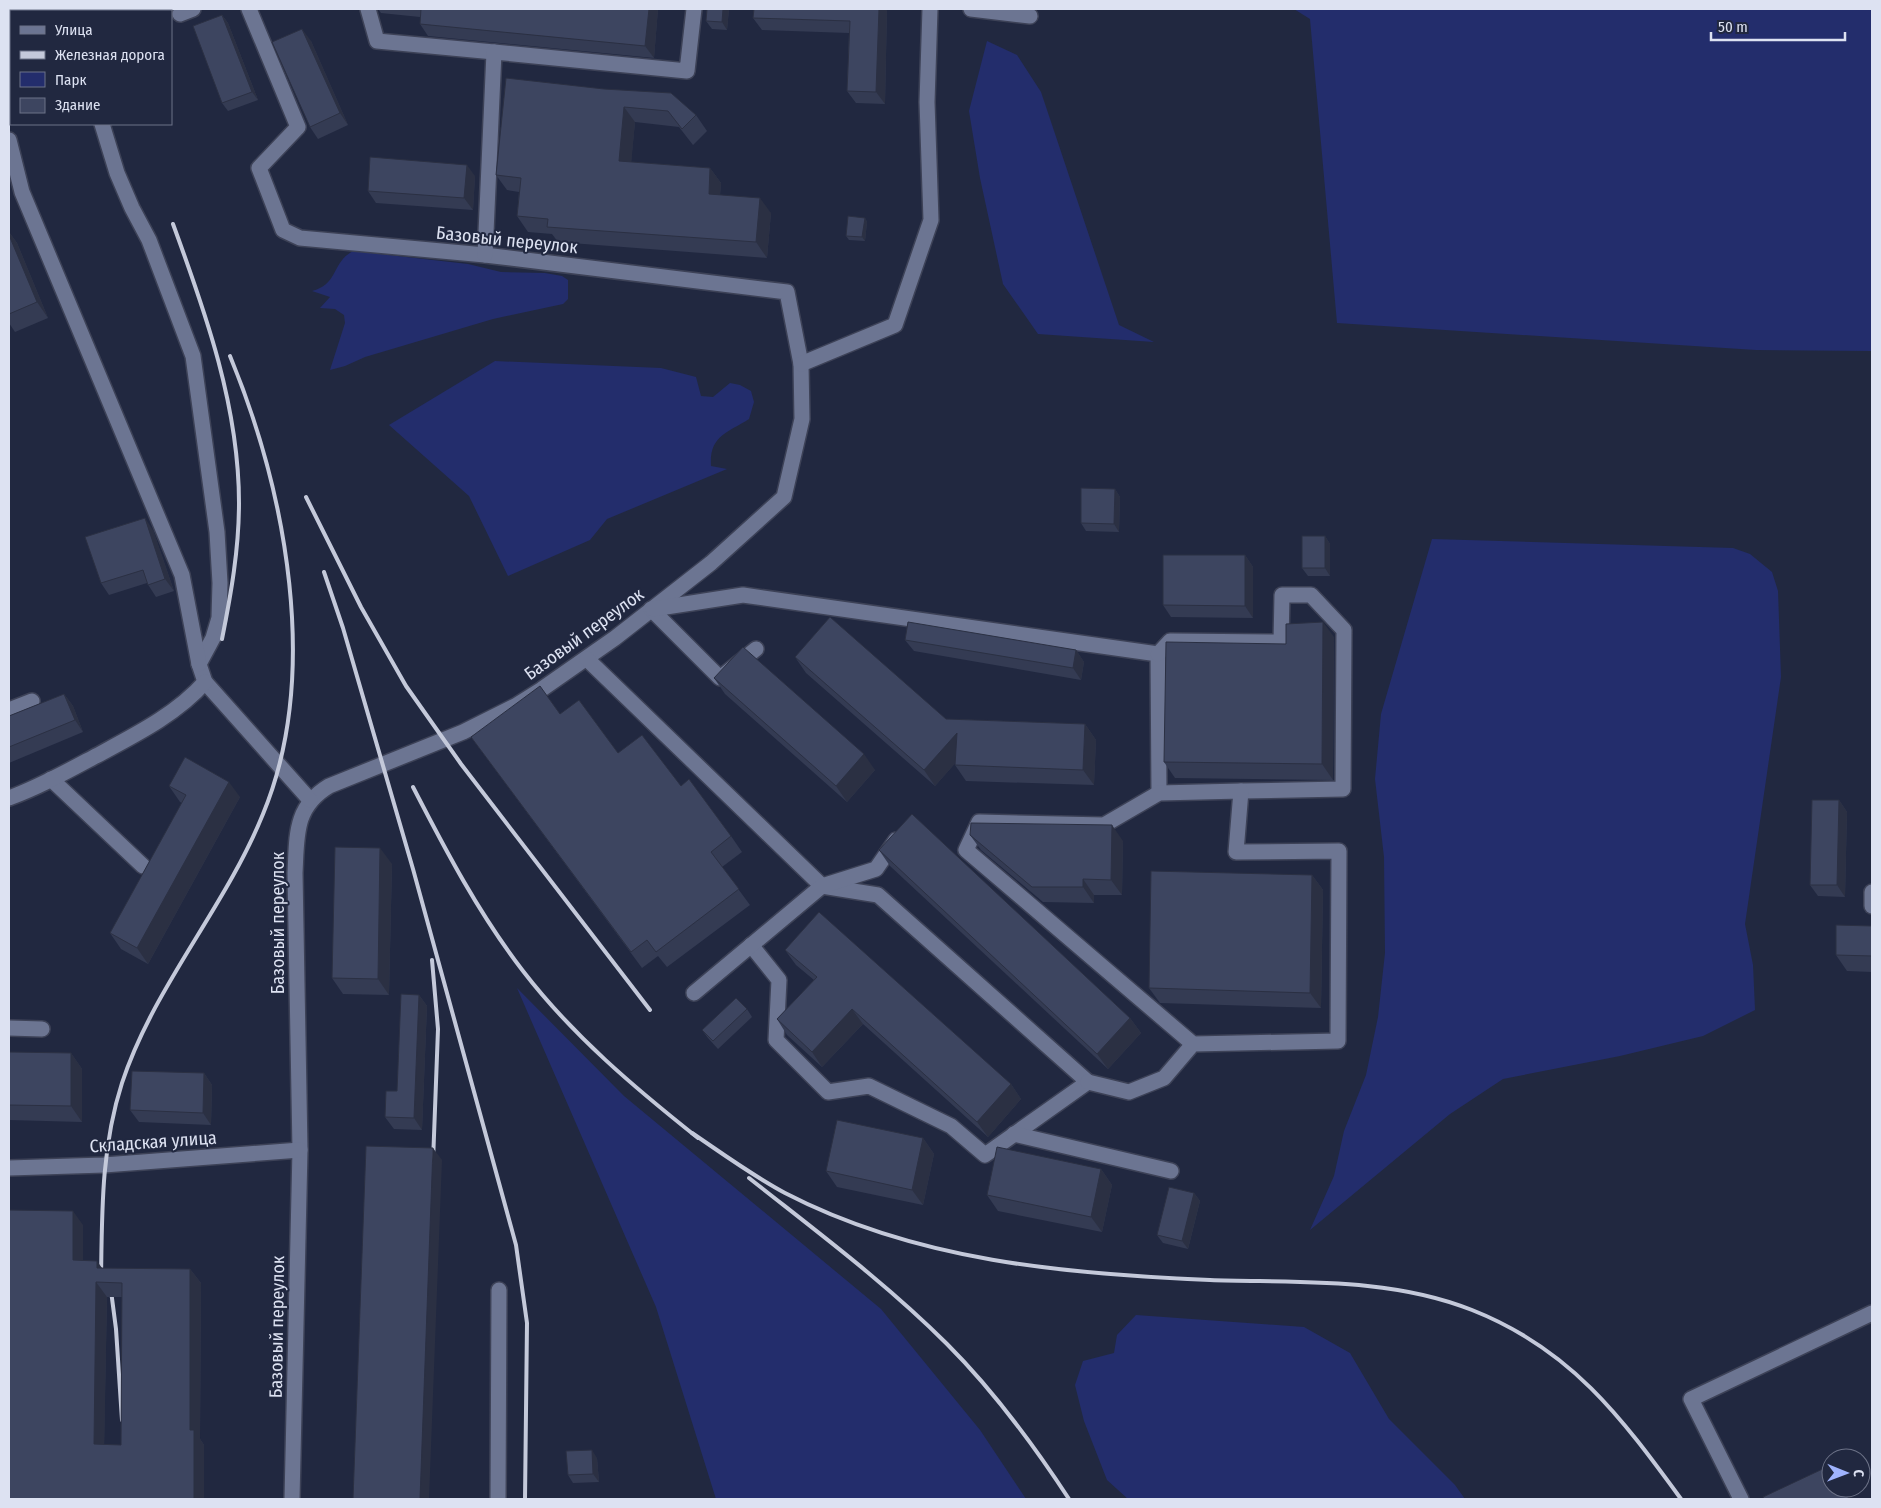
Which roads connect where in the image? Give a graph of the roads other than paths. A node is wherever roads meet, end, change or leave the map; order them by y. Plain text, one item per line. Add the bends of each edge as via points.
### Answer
1 (249, 9) edge
2 (368, 9) edge
3 (694, 9) edge
4 (930, 9) edge
5 (971, 9) edge
6 (1030, 16) dead end
7 (494, 52) junction
8 (102, 125) edge
9 (9, 140) edge
10 (485, 255) junction
11 (802, 364) junction
12 (652, 609) junction
13 (756, 649) dead end
14 (1158, 654) junction
15 (587, 659) junction
16 (199, 664) junction
17 (205, 682) junction
18 (32, 700) dead end
19 (9, 710) edge
20 (51, 780) junction
21 (1241, 791) junction
22 (1159, 793) junction
23 (9, 798) edge
24 (310, 800) junction
25 (906, 826) edge
26 (143, 866) dead end
27 (822, 886) junction
28 (1872, 892) edge
29 (1872, 906) edge
30 (751, 945) junction
31 (694, 993) dead end
32 (9, 1028) edge
33 (42, 1029) dead end
34 (1193, 1044) junction
35 (1088, 1082) junction
36 (1014, 1134) junction
37 (300, 1150) junction
38 (9, 1168) edge
39 (1171, 1171) dead end
40 (500, 1290) dead end
41 (1872, 1313) edge
42 (292, 1499) edge
43 (498, 1499) edge
44 (1742, 1499) edge

1 - 10 street, Базовый переулок via 298,127 259,168 283,230 300,238
2 - 7 street via 377,41
3 - 7 street via 687,71
4 - 11 street via 927,102 931,220 895,325
5 - 6 street
7 - 10 street
8 - 16 street via 117,172 149,240 193,356 217,532 220,583 218,618
9 - 16 street via 22,192 182,575
10 - 11 street, Базовый переулок via 787,292
11 - 12 street, Базовый переулок via 802,419 784,496 711,563
12 - 13 street via 720,678
12 - 14 street via 743,595
12 - 15 street, Базовый переулок
14 - 21 street via 1170,641 1281,642 1282,595 1311,595 1344,630 1343,789
14 - 22 street
15 - 24 street, Базовый переулок via 515,706 401,758 329,786
15 - 27 street
16 - 17 street
17 - 20 street via 194,695 147,729
17 - 24 street
18 - 19 street
20 - 23 street
20 - 26 street
21 - 22 street
21 - 34 street via 1236,852 1339,851 1338,1040
22 - 34 street via 1104,825 979,822 966,850
24 - 37 street, Базовый переулок via 303,811 299,829 295,873
25 - 27 street via 876,869
27 - 30 street
27 - 35 street via 878,895
28 - 29 street
30 - 31 street
30 - 36 street via 779,980 776,1040 828,1092 869,1086 951,1126 985,1155
32 - 33 street
34 - 35 street via 1164,1078 1129,1092
35 - 36 street
36 - 39 street
37 - 38 street, Складская улица via 104,1165
37 - 42 street, Базовый переулок
40 - 43 street
41 - 44 street via 1691,1399

